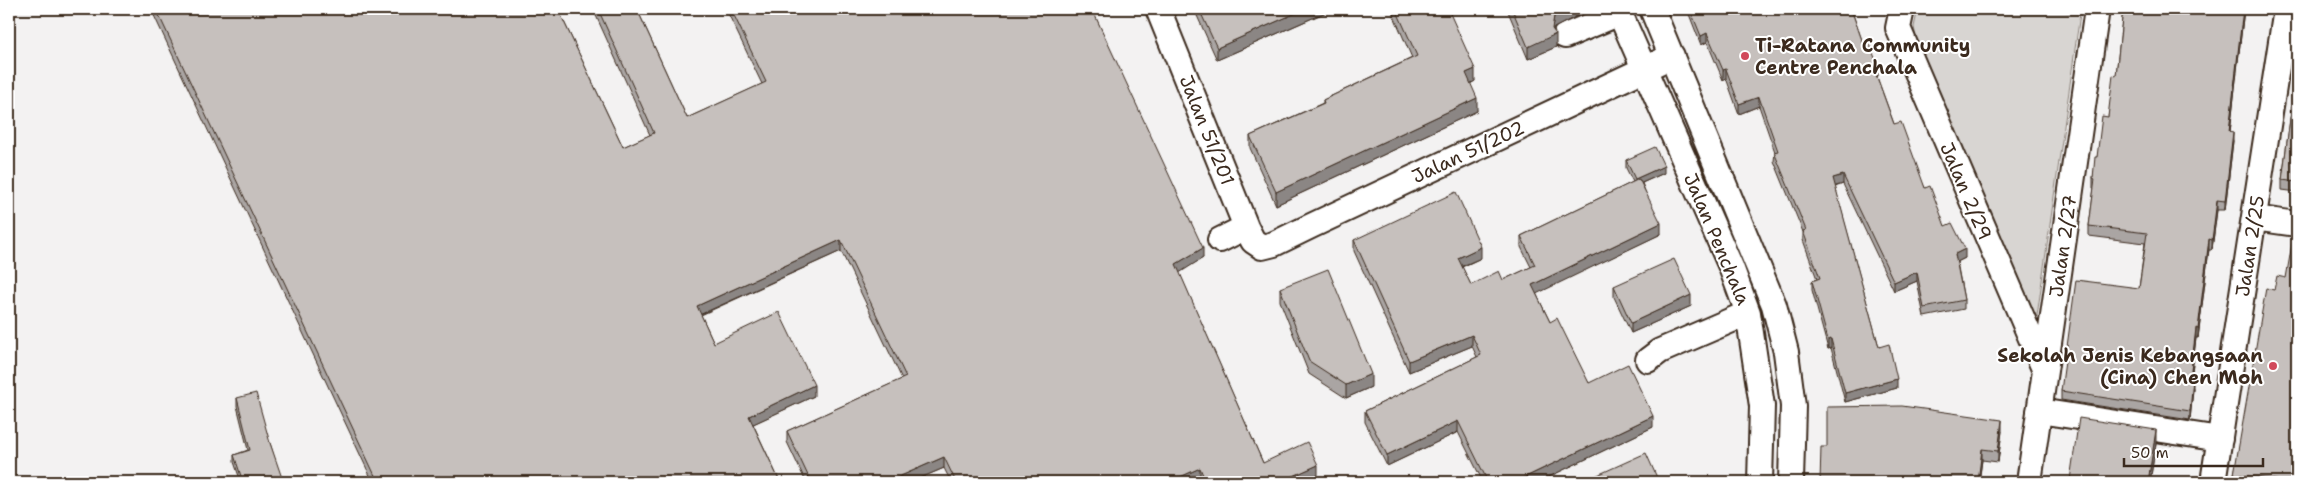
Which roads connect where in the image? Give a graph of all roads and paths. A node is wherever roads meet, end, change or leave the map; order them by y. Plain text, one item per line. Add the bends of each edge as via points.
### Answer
1 (1158, 9) edge
2 (1652, 9) edge
3 (1902, 9) edge
4 (2097, 9) edge
5 (1619, 11) edge
6 (1588, 17) edge
7 (2289, 23) edge
8 (1565, 36) dead end
9 (1672, 56) junction
10 (1644, 69) junction
11 (2254, 218) junction
12 (2297, 224) edge
13 (1246, 227) junction
14 (1220, 240) dead end
15 (1262, 247) joint
16 (1748, 313) junction
17 (1648, 360) dead end
18 (2045, 371) junction
19 (2039, 411) junction
20 (2220, 439) junction
21 (1760, 482) edge
22 (1791, 482) edge
23 (2029, 482) edge
24 (2213, 482) edge

1 - 13 street, Jalan 51/201
2 - 9 street, Jalan Penchala
3 - 18 street, Jalan 2/29 via 1898,28
4 - 18 street, Jalan 2/27
5 - 6 street
5 - 10 street, Jalan Penchala
6 - 8 street
7 - 11 street, Jalan 2/25
9 - 10 street, Jalan 51/202
9 - 22 street, Jalan Penchala via 1774,305 1786,352 1793,406
10 - 15 street, Jalan 51/202
10 - 16 street, Jalan Penchala
11 - 12 street
11 - 20 street, Jalan 2/25
13 - 14 street
13 - 15 street, Jalan 51/201 via 1253,241
16 - 17 street via 1660,351
16 - 21 street, Jalan Penchala via 1762,406
18 - 19 street, Jalan 2/27
19 - 20 street
19 - 23 street, Jalan 2/27
20 - 24 street, Jalan 2/25

